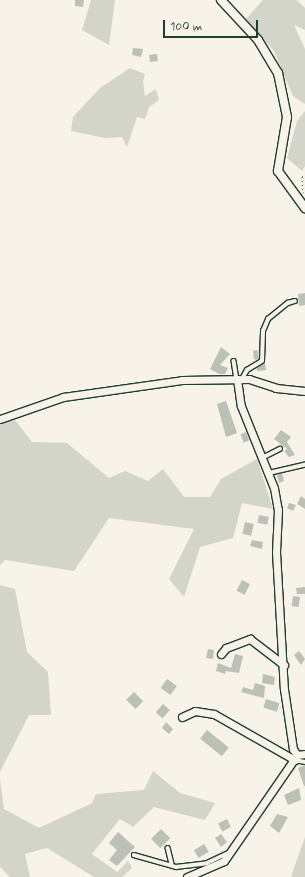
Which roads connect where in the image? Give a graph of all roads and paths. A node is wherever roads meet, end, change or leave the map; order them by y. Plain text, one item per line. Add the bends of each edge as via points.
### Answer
1 (221, 0) edge
2 (305, 175) edge
3 (305, 204) edge
4 (295, 300) dead end
5 (234, 361) dead end
6 (239, 379) junction
7 (305, 391) edge
8 (0, 419) edge
9 (280, 449) dead end
10 (262, 458) junction
11 (305, 465) edge
12 (269, 473) junction
13 (221, 654) dead end
14 (284, 665) junction
15 (182, 717) dead end
16 (305, 754) edge
17 (296, 757) junction
18 (305, 762) edge
19 (168, 848) dead end
20 (232, 851) junction
21 (134, 855) dead end
22 (172, 864) junction
23 (187, 877) edge

1 - 3 street via 258,40 278,72 287,117 278,171
2 - 3 path via 302,177
4 - 6 lane via 268,319 263,331 262,361 247,370
5 - 6 lane
6 - 7 street
6 - 8 street via 182,380 92,391 63,397
6 - 10 street via 239,399
9 - 10 lane
10 - 12 street
11 - 12 lane
12 - 14 street via 278,510 276,552
13 - 14 street via 226,648 250,638
14 - 17 street via 289,733
15 - 17 street via 195,711 214,714
16 - 17 street
17 - 18 lane
17 - 20 street
19 - 22 lane
20 - 22 lane via 207,863 176,867
20 - 23 street via 224,861
21 - 22 lane

